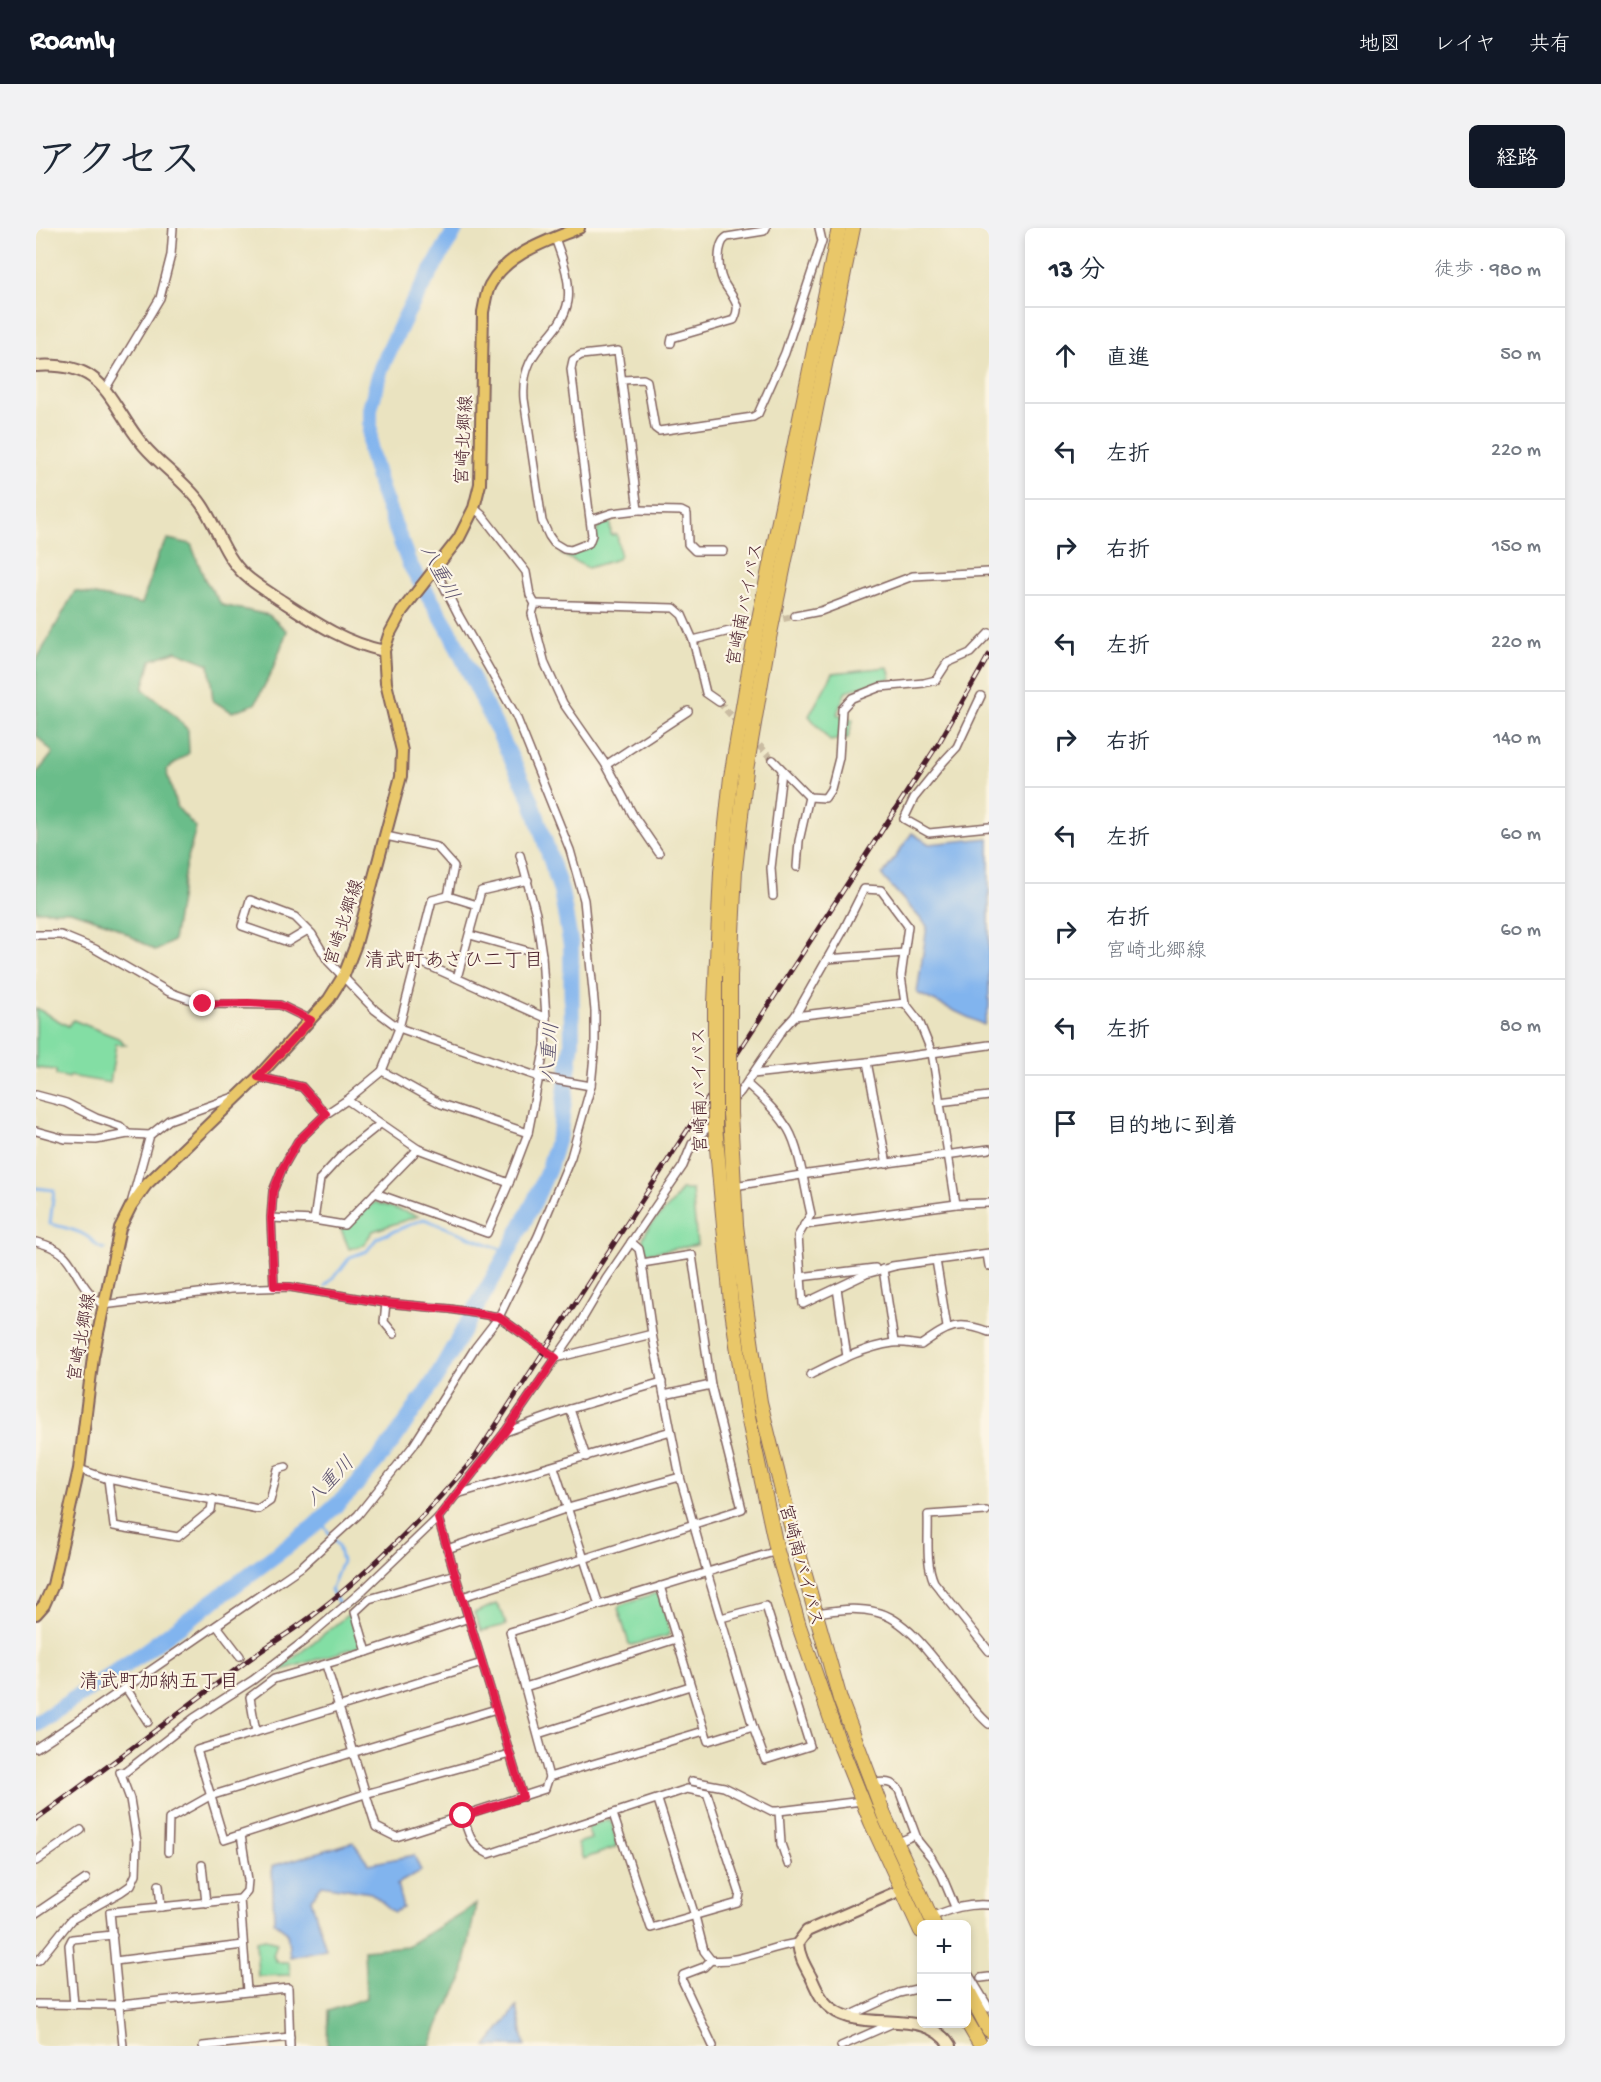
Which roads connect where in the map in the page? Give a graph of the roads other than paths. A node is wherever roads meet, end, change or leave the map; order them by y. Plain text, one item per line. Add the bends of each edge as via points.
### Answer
1 (173, 228) edge
2 (579, 228) edge
3 (766, 228) edge
4 (819, 228) edge
5 (853, 228) edge
6 (832, 237) edge
7 (555, 238) junction
8 (850, 245) junction
9 (671, 343) dead end
10 (36, 366) edge
11 (622, 380) junction
12 (106, 388) junction
13 (474, 508) junction
14 (638, 510) junction
15 (591, 520) junction
16 (723, 551) dead end
17 (435, 569) junction
18 (989, 572) edge
19 (535, 604) junction
20 (795, 616) tunnel mouth
21 (738, 629) tunnel mouth
22 (989, 633) edge
23 (693, 640) junction
24 (384, 651) junction
25 (981, 696) dead end
26 (719, 702) tunnel mouth
27 (688, 711) dead end
28 (772, 760) tunnel mouth
29 (606, 765) junction
30 (782, 771) junction
31 (809, 797) junction
32 (989, 827) edge
33 (386, 836) junction
34 (659, 853) dead end
35 (520, 855) dead end
36 (797, 867) dead end
37 (528, 879) junction
38 (448, 896) junction
39 (773, 896) dead end
40 (477, 905) junction
41 (308, 930) junction
42 (36, 935) edge
43 (470, 935) junction
44 (904, 953) junction
45 (542, 955) junction
46 (827, 959) junction
47 (416, 960) junction
48 (344, 975) junction
49 (457, 978) junction
50 (904, 1003) junction
51 (795, 1016) junction
52 (546, 1018) junction
53 (311, 1020) junction
54 (399, 1028) junction
55 (989, 1045) edge
56 (932, 1053) junction
57 (867, 1062) junction
58 (382, 1071) junction
59 (753, 1074) junction
60 (258, 1077) junction
61 (543, 1078) junction
62 (747, 1084) junction
63 (586, 1086) junction
64 (36, 1095) edge
65 (989, 1096) edge
66 (236, 1097) junction
67 (347, 1100) junction
68 (939, 1102) junction
69 (326, 1114) junction
70 (380, 1124) junction
71 (36, 1131) edge
72 (528, 1133) junction
73 (128, 1134) junction
74 (150, 1136) junction
75 (418, 1149) junction
76 (989, 1149) edge
77 (948, 1155) junction
78 (887, 1164) junction
79 (801, 1174) junction
80 (509, 1183) junction
81 (734, 1186) junction
82 (375, 1193) junction
83 (989, 1203) edge
84 (956, 1204) junction
85 (131, 1206) junction
86 (271, 1218) junction
87 (314, 1220) junction
88 (804, 1225) junction
89 (36, 1242) edge
90 (631, 1242) junction
91 (988, 1253) edge
92 (936, 1260) junction
93 (642, 1263) junction
94 (895, 1266) junction
95 (989, 1266) edge
96 (883, 1269) junction
97 (800, 1277) junction
98 (274, 1286) junction
99 (837, 1288) junction
100 (386, 1303) junction
101 (102, 1305) junction
102 (495, 1316) junction
103 (947, 1327) junction
104 (989, 1332) edge
105 (394, 1334) dead end
106 (652, 1334) junction
107 (894, 1342) junction
108 (847, 1357) junction
109 (556, 1358) junction
110 (810, 1375) dead end
111 (662, 1383) junction
112 (711, 1384) junction
113 (664, 1395) junction
114 (570, 1409) junction
115 (671, 1431) junction
116 (505, 1432) junction
117 (586, 1457) junction
118 (286, 1467) dead end
119 (554, 1467) junction
120 (79, 1469) junction
121 (680, 1477) junction
122 (108, 1479) junction
123 (457, 1494) junction
124 (213, 1498) junction
125 (568, 1508) junction
126 (986, 1511) dead end
127 (438, 1518) junction
128 (693, 1524) junction
129 (447, 1549) junction
130 (777, 1551) junction
131 (584, 1559) junction
132 (707, 1572) junction
133 (456, 1574) junction
134 (660, 1586) junction
135 (462, 1597) junction
136 (599, 1605) junction
137 (816, 1613) junction
138 (36, 1614) edge
139 (469, 1618) junction
140 (721, 1618) junction
141 (217, 1626) junction
142 (676, 1639) junction
143 (989, 1651) edge
144 (367, 1652) junction
145 (240, 1656) dead end
146 (482, 1663) junction
147 (326, 1665) junction
148 (690, 1686) junction
149 (525, 1687) junction
150 (126, 1688) junction
151 (340, 1706) junction
152 (496, 1709) junction
153 (148, 1722) dead end
154 (989, 1724) edge
155 (753, 1727) junction
156 (704, 1731) junction
157 (256, 1732) junction
158 (538, 1734) junction
159 (36, 1748) edge
160 (354, 1753) junction
161 (510, 1754) junction
162 (549, 1777) junction
163 (692, 1781) dead end
164 (871, 1784) junction
165 (365, 1794) junction
166 (210, 1796) junction
167 (523, 1797) junction
168 (658, 1800) junction
169 (862, 1801) junction
170 (780, 1810) junction
171 (613, 1814) junction
172 (463, 1816) junction
173 (81, 1830) dead end
174 (241, 1835) junction
175 (915, 1835) junction
176 (896, 1843) junction
177 (168, 1852) dead end
178 (36, 1861) edge
179 (788, 1864) dead end
180 (202, 1865) dead end
181 (86, 1879) dead end
182 (159, 1886) dead end
183 (901, 1890) junction
184 (240, 1899) junction
185 (206, 1903) junction
186 (989, 1905) edge
187 (161, 1907) junction
188 (955, 1907) junction
189 (36, 1913) edge
190 (695, 1916) junction
191 (932, 1920) edge
192 (934, 1920) edge
193 (917, 1923) edge
194 (113, 1935) junction
195 (798, 1943) junction
196 (243, 1945) junction
197 (711, 1960) junction
198 (36, 1961) edge
199 (115, 1961) junction
200 (968, 1974) edge
201 (917, 1989) edge
202 (247, 1991) junction
203 (971, 1996) edge
204 (36, 2004) edge
205 (74, 2005) junction
206 (120, 2005) junction
207 (989, 2008) edge
208 (849, 2016) junction
209 (894, 2022) junction
210 (971, 2028) edge
211 (989, 2030) edge
212 (290, 2037) junction
213 (123, 2046) edge
214 (203, 2046) edge
215 (290, 2046) edge
216 (713, 2046) edge
217 (841, 2046) edge
218 (950, 2046) edge
219 (981, 2046) edge

1 - 12 street via 171,255 160,297
2 - 7 main road, 宮崎北郷線
3 - 9 street via 722,240 722,278 737,305 734,320 672,338
4 - 6 street
5 - 8 highway, 宮崎南バイパス
6 - 8 street
6 - 11 street via 758,414 660,431 655,428 647,381
6 - 130 highway, 宮崎南バイパス, bridge via 753,648 731,777 721,872 715,1126 731,1303 746,1407
7 - 13 main road, 宮崎北郷線 via 505,265 489,286 483,312 480,484
7 - 15 street via 569,286 568,302 562,317 531,358 523,383 524,399 542,521 549,536 564,549 580,548 592,535
8 - 81 highway, 宮崎南バイパス, bridge via 769,636 746,770 735,869 730,976
10 - 12 street via 76,369
11 - 14 street
11 - 15 street via 618,351 581,355 573,360
12 - 24 street via 146,448 201,503 231,559 245,575 335,634 360,646
13 - 17 main road, 宮崎北郷線 via 459,538
13 - 19 street via 526,572
14 - 15 street
14 - 16 street via 681,511 687,514 688,544 695,551
17 - 24 main road, 宮崎北郷線 via 402,611
17 - 63 street via 516,716 570,850 584,900 592,972 595,1046
18 - 20 street via 907,577 821,611
19 - 23 street via 674,608 682,615
19 - 29 street via 532,614 545,664 563,703
21 - 23 street
22 - 31 street via 970,654 947,663 936,680 879,687 852,698 842,709 839,758 831,789 825,798
23 - 26 street via 706,693
24 - 33 main road, 宮崎北郷線 via 386,683 402,751 401,776
25 - 32 street via 957,747 914,798 904,819 929,833
27 - 29 street
28 - 30 street
29 - 34 street
30 - 31 street
30 - 39 street via 771,868
31 - 36 street
33 - 38 street via 437,846 454,866
33 - 48 main road, 宮崎北郷線
35 - 37 street
37 - 40 street via 481,891
37 - 45 street
38 - 40 street
38 - 47 street via 432,900
40 - 43 street
41 - 41 street via 295,916 250,900 242,926 288,942
41 - 48 street via 328,961
42 - 53 street via 61,935 95,948 169,992 203,1004 280,1005
43 - 45 street
43 - 49 street
44 - 46 street
44 - 46 street via 908,926 881,890 864,889
44 - 50 street
45 - 52 street
46 - 51 street
47 - 49 street
47 - 54 street
48 - 53 main road, 宮崎北郷線
48 - 54 street via 375,1010
49 - 52 street
50 - 51 street
50 - 56 street via 919,1022
51 - 59 street
52 - 61 street
53 - 60 main road, 宮崎北郷線
54 - 58 street
54 - 61 street
55 - 56 street
56 - 57 street
56 - 68 street
57 - 59 street
57 - 78 street
58 - 67 street
58 - 72 street via 441,1104
59 - 62 street
60 - 66 main road, 宮崎北郷線
60 - 69 street via 302,1087
61 - 63 street
61 - 72 street
62 - 79 street via 789,1131
62 - 90 street via 692,1144 683,1166
63 - 102 street via 571,1157 555,1198
64 - 73 street via 120,1126
65 - 68 street
66 - 74 street via 169,1120
66 - 85 main road, 宮崎北郷線 via 146,1185
67 - 69 street
67 - 70 street
68 - 77 street
69 - 86 street via 298,1141 282,1169 273,1191
70 - 75 street
70 - 87 street via 320,1179
71 - 73 street via 76,1140
72 - 80 street
73 - 74 street
74 - 85 street
75 - 80 street
75 - 82 street
76 - 77 street
77 - 78 street
77 - 84 street
78 - 79 street
79 - 81 street
79 - 88 street via 811,1214
80 - 82 street via 487,1233
81 - 137 highway, 宮崎南バイパス via 742,1280 760,1402
82 - 87 street via 345,1226
83 - 84 street
84 - 88 street
85 - 101 main road, 宮崎北郷線 via 120,1228
86 - 87 street
86 - 98 street
88 - 97 street via 798,1236
89 - 101 street via 68,1256 88,1292
90 - 93 street via 639,1249
90 - 109 street
91 - 92 street
91 - 95 street
92 - 94 street
92 - 103 street
93 - 106 street
93 - 112 street via 692,1255
94 - 96 street
94 - 97 street
96 - 99 street
96 - 107 street
97 - 99 street via 803,1304
98 - 100 street
98 - 101 street
99 - 108 street
100 - 102 street
100 - 105 street via 384,1322
101 - 120 main road, 宮崎北郷線
102 - 109 street
102 - 141 street via 413,1446 358,1515 301,1567
103 - 104 street via 964,1326
103 - 107 street via 921,1345
106 - 109 street
106 - 111 street
107 - 108 street
108 - 110 street
109 - 116 street
111 - 113 street
111 - 114 street
112 - 113 street
112 - 128 street via 742,1509
113 - 115 street
114 - 116 street
114 - 117 street
115 - 117 street
115 - 121 street
116 - 123 street
117 - 119 street
118 - 124 street via 278,1469 270,1501 258,1509
119 - 123 street
119 - 125 street
120 - 122 street
120 - 138 main road, 宮崎北郷線 via 53,1585
121 - 125 street
121 - 128 street
122 - 124 street
122 - 124 street via 114,1526 177,1537 211,1510
123 - 127 street
125 - 129 street
125 - 131 street
126 - 143 street via 928,1515 934,1582
127 - 129 street
127 - 198 street via 304,1641 124,1773 120,1772 138,1842 136,1874 131,1885 71,1920
128 - 131 street
128 - 132 street
129 - 133 street
130 - 132 street
130 - 169 highway, 宮崎南バイパス
131 - 135 street
131 - 136 street
132 - 134 street
132 - 140 street
133 - 135 street
133 - 144 street via 369,1599 355,1612
134 - 136 street
134 - 142 street
135 - 139 street
136 - 149 street via 510,1632
137 - 154 street via 843,1609 878,1612 903,1626
137 - 164 highway, 宮崎南バイパス via 840,1699
139 - 144 street
139 - 146 street
140 - 155 street
140 - 155 street via 766,1606 810,1746 765,1760
141 - 145 street
141 - 150 street
142 - 148 street
142 - 149 street
144 - 147 street
146 - 151 street
146 - 152 street
147 - 151 street
147 - 157 street via 273,1679 249,1697
148 - 156 street
148 - 158 street
149 - 158 street
150 - 153 street
150 - 159 street
151 - 157 street
151 - 160 street
152 - 160 street
152 - 161 street
155 - 156 street via 708,1741
156 - 162 street
157 - 166 street via 197,1750
158 - 162 street
160 - 165 street
160 - 166 street
161 - 165 street
161 - 167 street
162 - 167 street via 545,1789
163 - 170 street via 724,1787 772,1811
164 - 175 street via 895,1784
164 - 176 highway, 宮崎南バイパス
165 - 172 street via 376,1827 396,1837
165 - 174 street
166 - 174 street via 224,1840
166 - 177 street via 169,1819
167 - 172 street
168 - 171 street
168 - 190 street
168 - 190 street via 687,1789 707,1793 740,1894 738,1903
169 - 170 street
169 - 183 highway, 宮崎南バイパス
170 - 179 street via 781,1844
171 - 172 street via 489,1854 470,1840
171 - 190 street via 651,1928
173 - 178 street
174 - 184 street via 248,1880 247,1891
175 - 176 street
175 - 188 street via 942,1876
176 - 191 highway, 宮崎南バイパス
180 - 185 street
181 - 189 street
182 - 187 street
183 - 193 highway, 宮崎南バイパス
183 - 195 street via 807,1931
184 - 185 street
184 - 196 street
185 - 187 street
186 - 188 street
187 - 194 street via 110,1912
188 - 192 street
190 - 197 street via 704,1951
194 - 199 street
194 - 205 street via 72,1939 69,1945
195 - 197 street via 725,1962
195 - 208 street via 828,2007
196 - 199 street
196 - 202 street
197 - 216 street via 683,1975 682,1980
199 - 206 street
200 - 207 street
201 - 208 street
202 - 206 street
202 - 212 street via 288,1988
203 - 211 highway
204 - 205 street
205 - 206 street
206 - 213 street
208 - 209 street
209 - 217 street
209 - 218 street via 933,2029
210 - 219 highway
212 - 214 street
212 - 215 street

